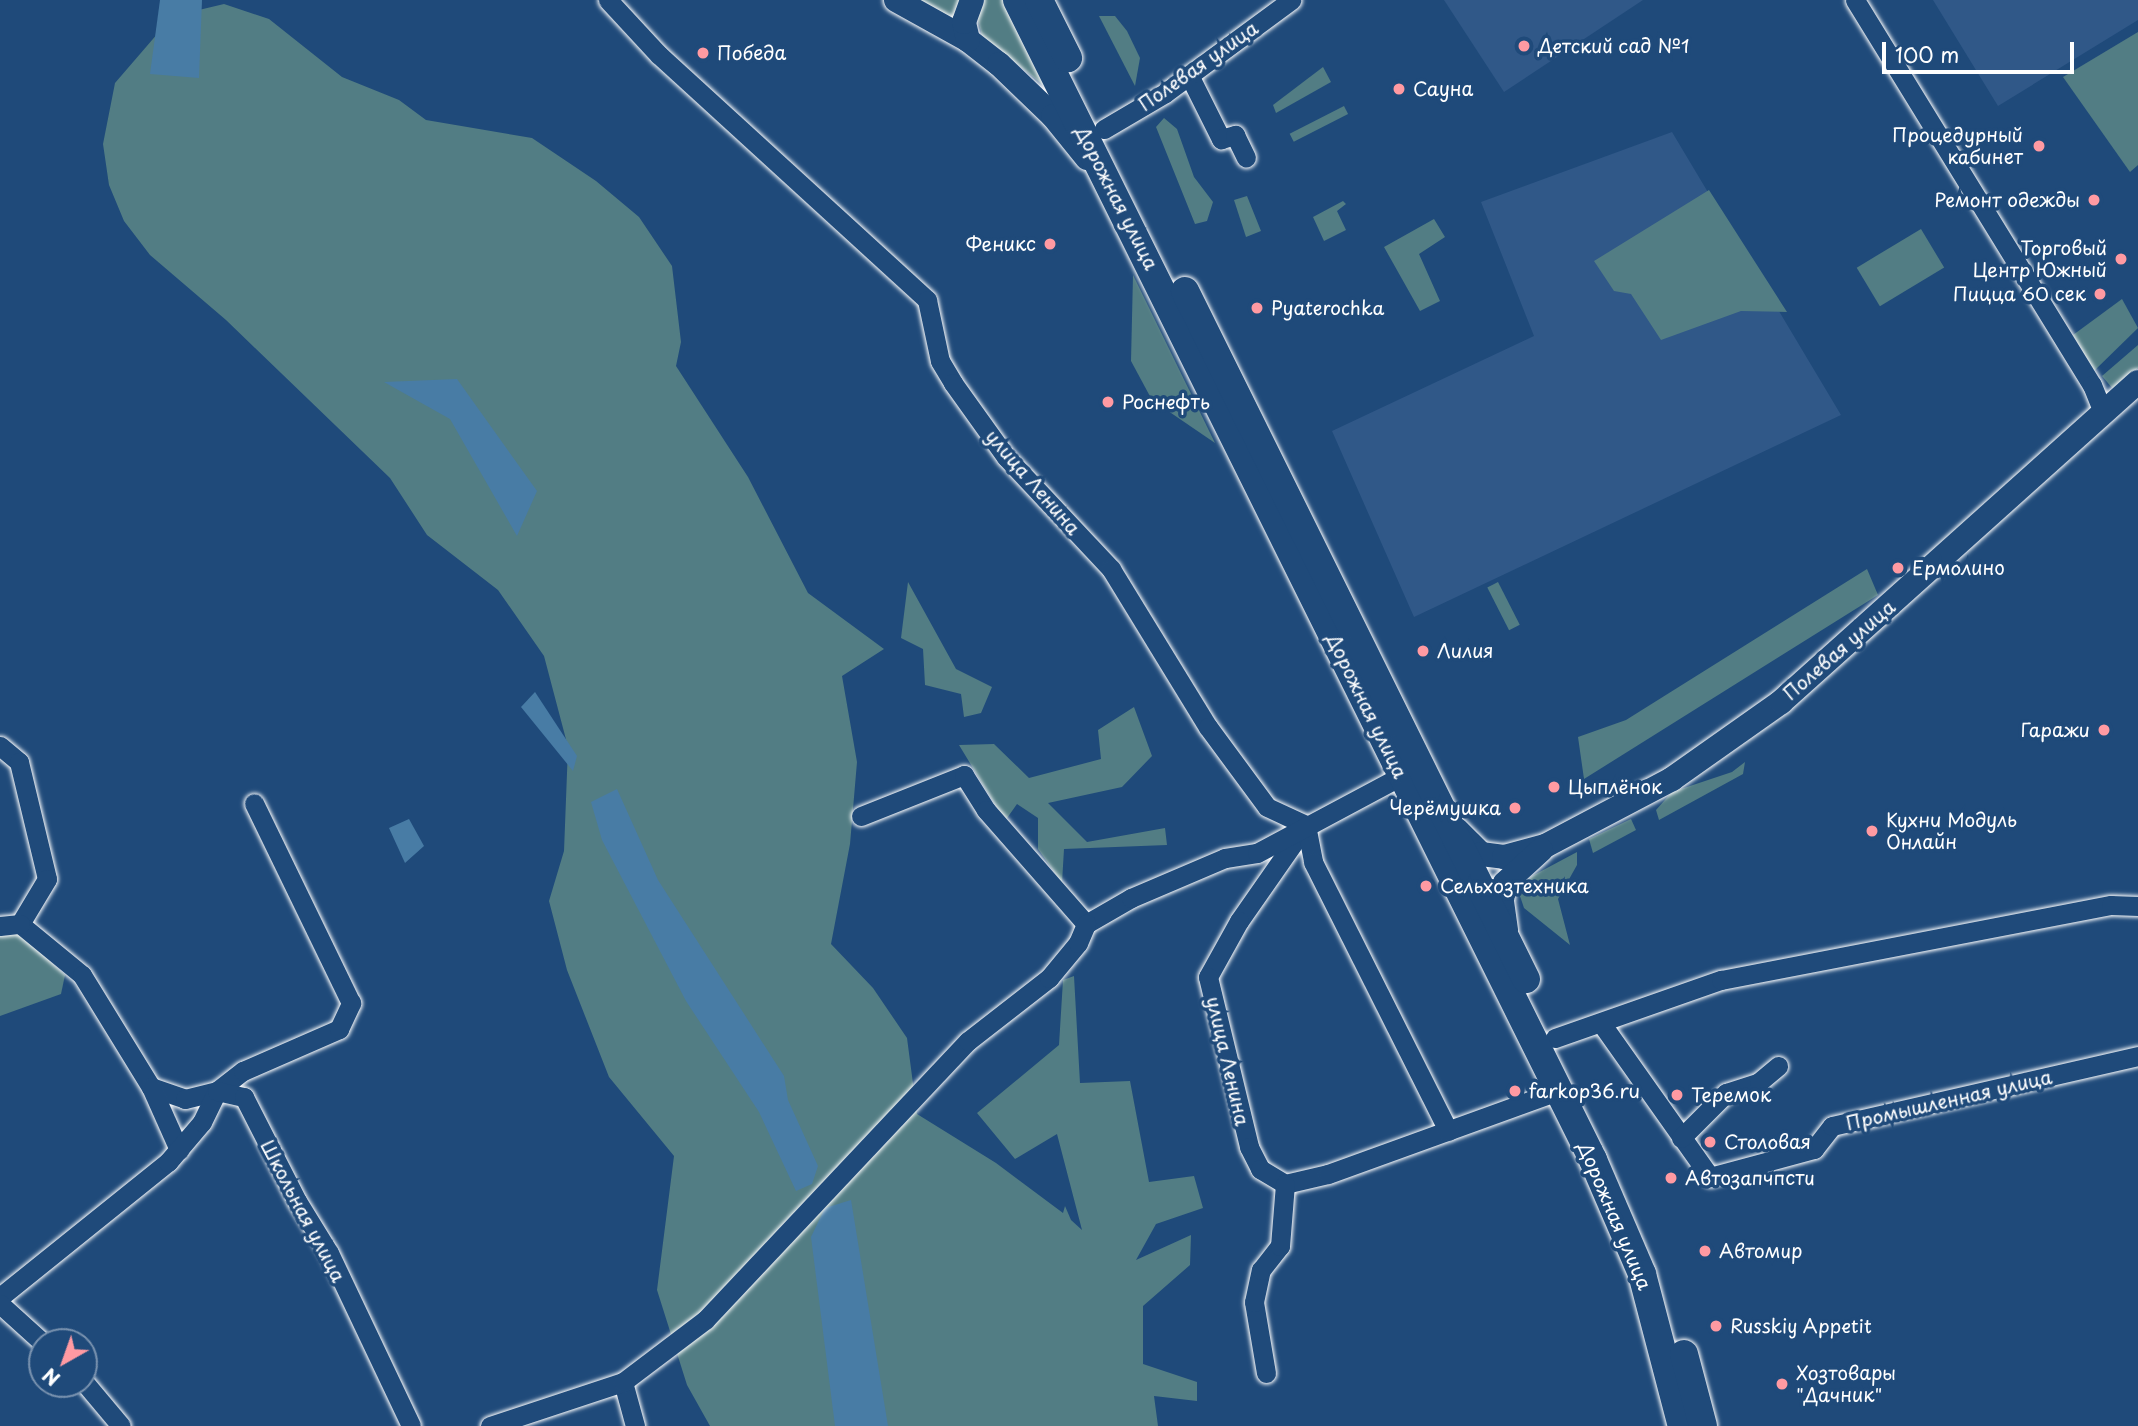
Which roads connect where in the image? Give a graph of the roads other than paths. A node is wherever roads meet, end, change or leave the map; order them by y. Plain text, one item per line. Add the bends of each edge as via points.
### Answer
1 (608, 0) edge
2 (896, 0) edge
3 (972, 0) edge
4 (1017, 0) edge
5 (1039, 0) edge
6 (1291, 0) edge
7 (1855, 0) edge
8 (968, 40) junction
9 (1189, 75) junction
10 (1104, 129) junction
11 (1246, 158) dead end
12 (1115, 192) junction
13 (2138, 382) edge
14 (2103, 412) junction
15 (0, 746) edge
16 (1401, 776) junction
17 (254, 803) dead end
18 (1440, 806) junction
19 (861, 816) dead end
20 (1306, 825) junction
21 (1545, 846) junction
22 (2138, 906) edge
23 (20, 924) junction
24 (1086, 924) junction
25 (0, 926) edge
26 (1509, 944) junction
27 (1601, 1023) junction
28 (1555, 1038) junction
29 (2138, 1056) edge
30 (1778, 1066) dead end
31 (151, 1087) junction
32 (1560, 1090) junction
33 (217, 1091) junction
34 (1448, 1130) junction
35 (1681, 1138) junction
36 (178, 1150) junction
37 (1285, 1184) junction
38 (0, 1297) edge
39 (0, 1304) edge
40 (28, 1329) edge
41 (1266, 1373) dead end
42 (623, 1382) junction
43 (97, 1398) edge
44 (121, 1426) edge
45 (411, 1426) edge
46 (491, 1426) edge
47 (635, 1426) edge
48 (1682, 1426) edge
49 (1703, 1426) edge

1 - 20 street, улица Ленина via 659,55 927,300 940,361 960,394 1006,457 1111,569 1208,727 1267,807
2 - 8 main road
3 - 8 main road via 964,22
4 - 12 highway, Дорожная улица
5 - 10 highway, Дорожная улица
6 - 9 street, Полевая улица
7 - 14 street via 2092,385
8 - 12 main road via 1026,87
9 - 10 street, Полевая улица
9 - 11 street via 1221,139 1235,135
10 - 18 highway, Дорожная улица
12 - 16 highway, Дорожная улица
13 - 14 main road, Полевая улица
14 - 21 main road, Полевая улица via 1781,702 1672,779
15 - 23 street via 19,762 47,879
16 - 20 street, улица Ленина
16 - 32 highway, Дорожная улица
17 - 33 street via 351,1003 339,1029 243,1071
18 - 21 main road via 1481,854 1504,857
18 - 26 highway, Дорожная улица
19 - 24 street via 964,775 986,810
20 - 24 street, улица Ленина via 1257,853 1225,858 1131,898
20 - 34 street via 1313,862
20 - 37 street, улица Ленина via 1208,976 1249,1147 1260,1169
21 - 26 main road via 1504,883
22 - 27 street via 2098,908 1721,980
23 - 25 street
23 - 31 street via 82,975
24 - 42 street via 1078,943 1049,978 968,1041 705,1320
26 - 28 highway, Дорожная улица
27 - 28 street
27 - 35 street, Промышленная улица
28 - 49 highway, Дорожная улица via 1664,1284
29 - 35 street, Промышленная улица via 1832,1126 1814,1149 1710,1177
30 - 35 street via 1759,1082 1726,1093
31 - 33 street via 185,1099
31 - 36 street
32 - 34 street
32 - 48 highway, Дорожная улица via 1642,1275
33 - 36 street via 202,1122
33 - 45 street, Школьная улица via 244,1097 329,1253
34 - 37 street via 1328,1174
36 - 38 street via 125,1201
37 - 41 street via 1280,1246 1261,1270 1254,1302
39 - 40 street
42 - 46 street
42 - 47 street
43 - 44 street

